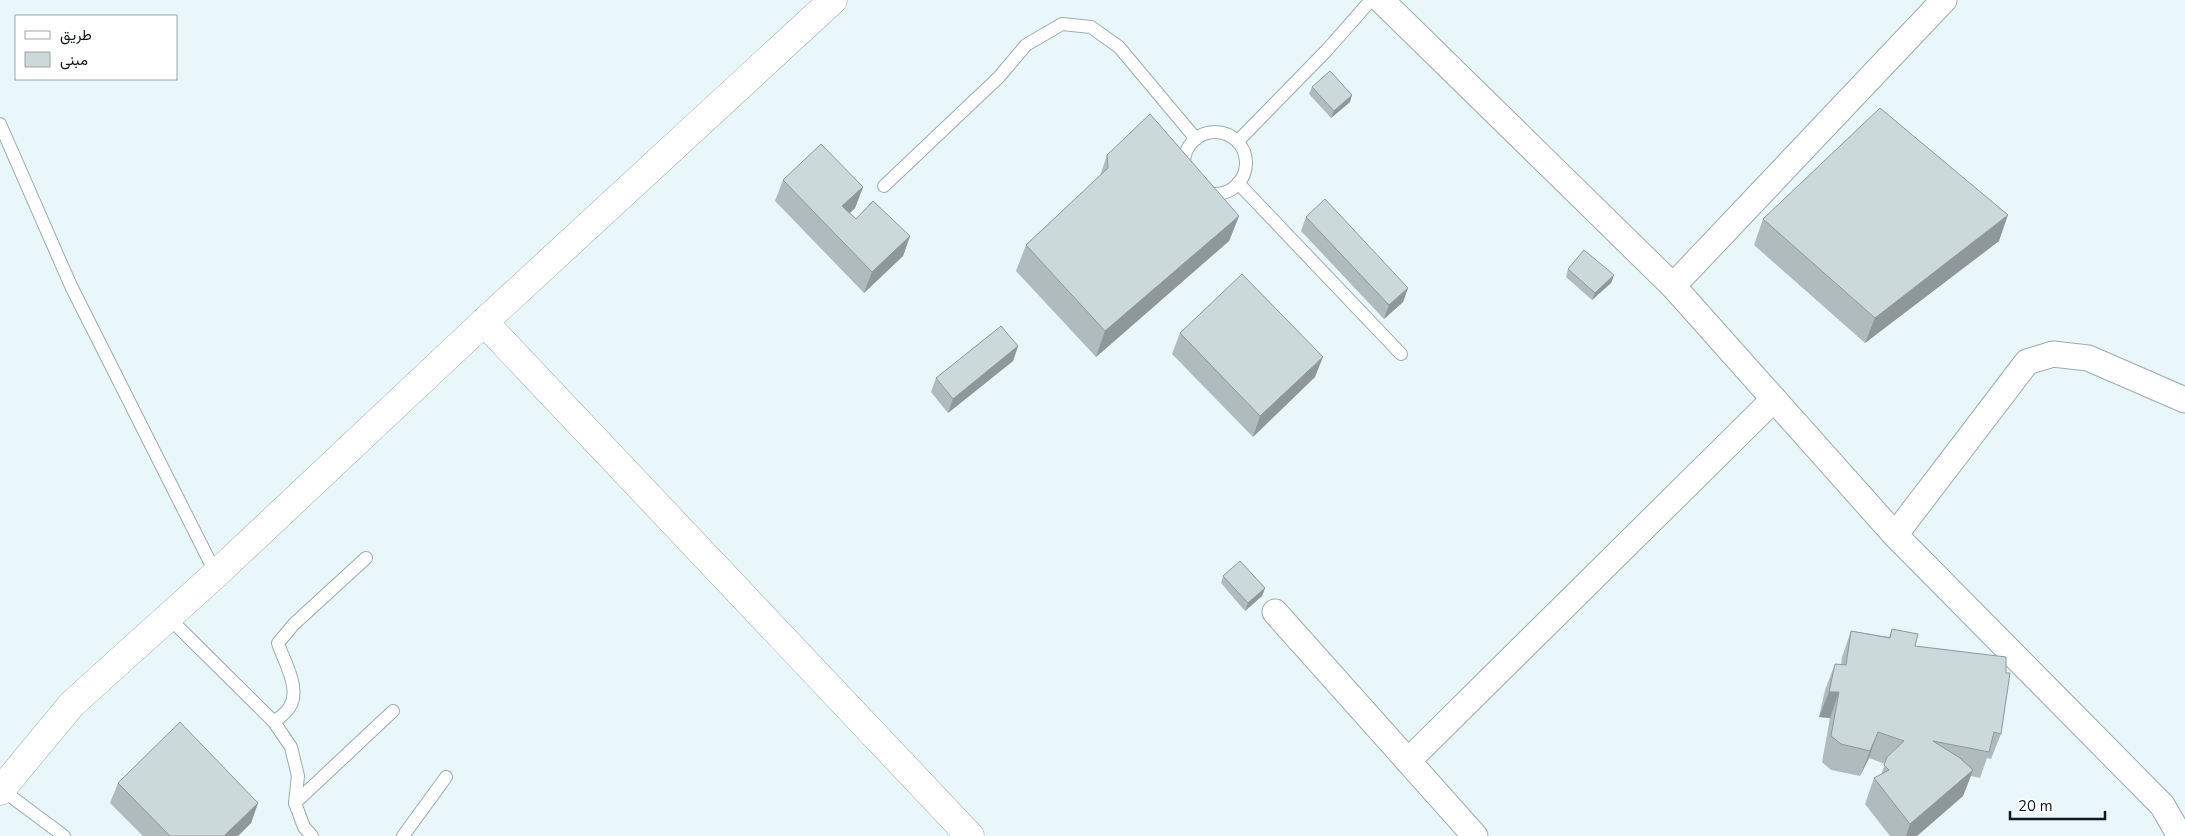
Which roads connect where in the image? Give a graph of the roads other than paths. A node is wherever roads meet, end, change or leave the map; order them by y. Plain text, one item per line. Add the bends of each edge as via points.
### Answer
1 (833, 0) edge
2 (1371, 0) edge
3 (1381, 0) edge
4 (1944, 0) edge
5 (0, 124) edge
6 (1196, 139) junction
7 (1238, 141) junction
8 (1238, 183) junction
9 (884, 186) dead end
10 (1673, 286) junction
11 (484, 322) junction
12 (1400, 354) dead end
13 (1774, 399) junction
14 (2185, 400) edge
15 (1896, 535) junction
16 (366, 558) dead end
17 (216, 574) junction
18 (1275, 612) dead end
19 (167, 616) junction
20 (393, 711) dead end
21 (274, 722) junction
22 (1408, 761) junction
23 (446, 777) dead end
24 (1, 790) edge
25 (295, 804) junction
26 (64, 836) edge
27 (312, 836) edge
28 (402, 836) edge
29 (970, 836) edge
30 (1475, 836) edge
31 (2180, 836) edge

1 - 11 street
2 - 7 lane
3 - 10 street
4 - 10 street
5 - 17 lane via 71,286
6 - 7 lane via 1214,131
6 - 8 lane via 1185,154 1184,167 1188,179 1210,194 1223,193
6 - 9 lane via 1119,47 1091,27 1062,24 1026,45 998,77
7 - 8 lane via 1245,152 1247,165
8 - 12 lane
10 - 13 street
11 - 17 street
11 - 29 street
13 - 15 street
13 - 22 street
14 - 15 street via 2088,358 2053,354 2027,362
15 - 31 street via 2162,805
16 - 21 lane via 294,624 278,643 294,693 289,709
17 - 19 street
18 - 22 street
19 - 21 lane
19 - 24 street via 72,704
20 - 25 lane
21 - 25 lane via 291,747 298,776
22 - 30 street
23 - 28 lane
24 - 26 lane
25 - 27 lane via 304,827

